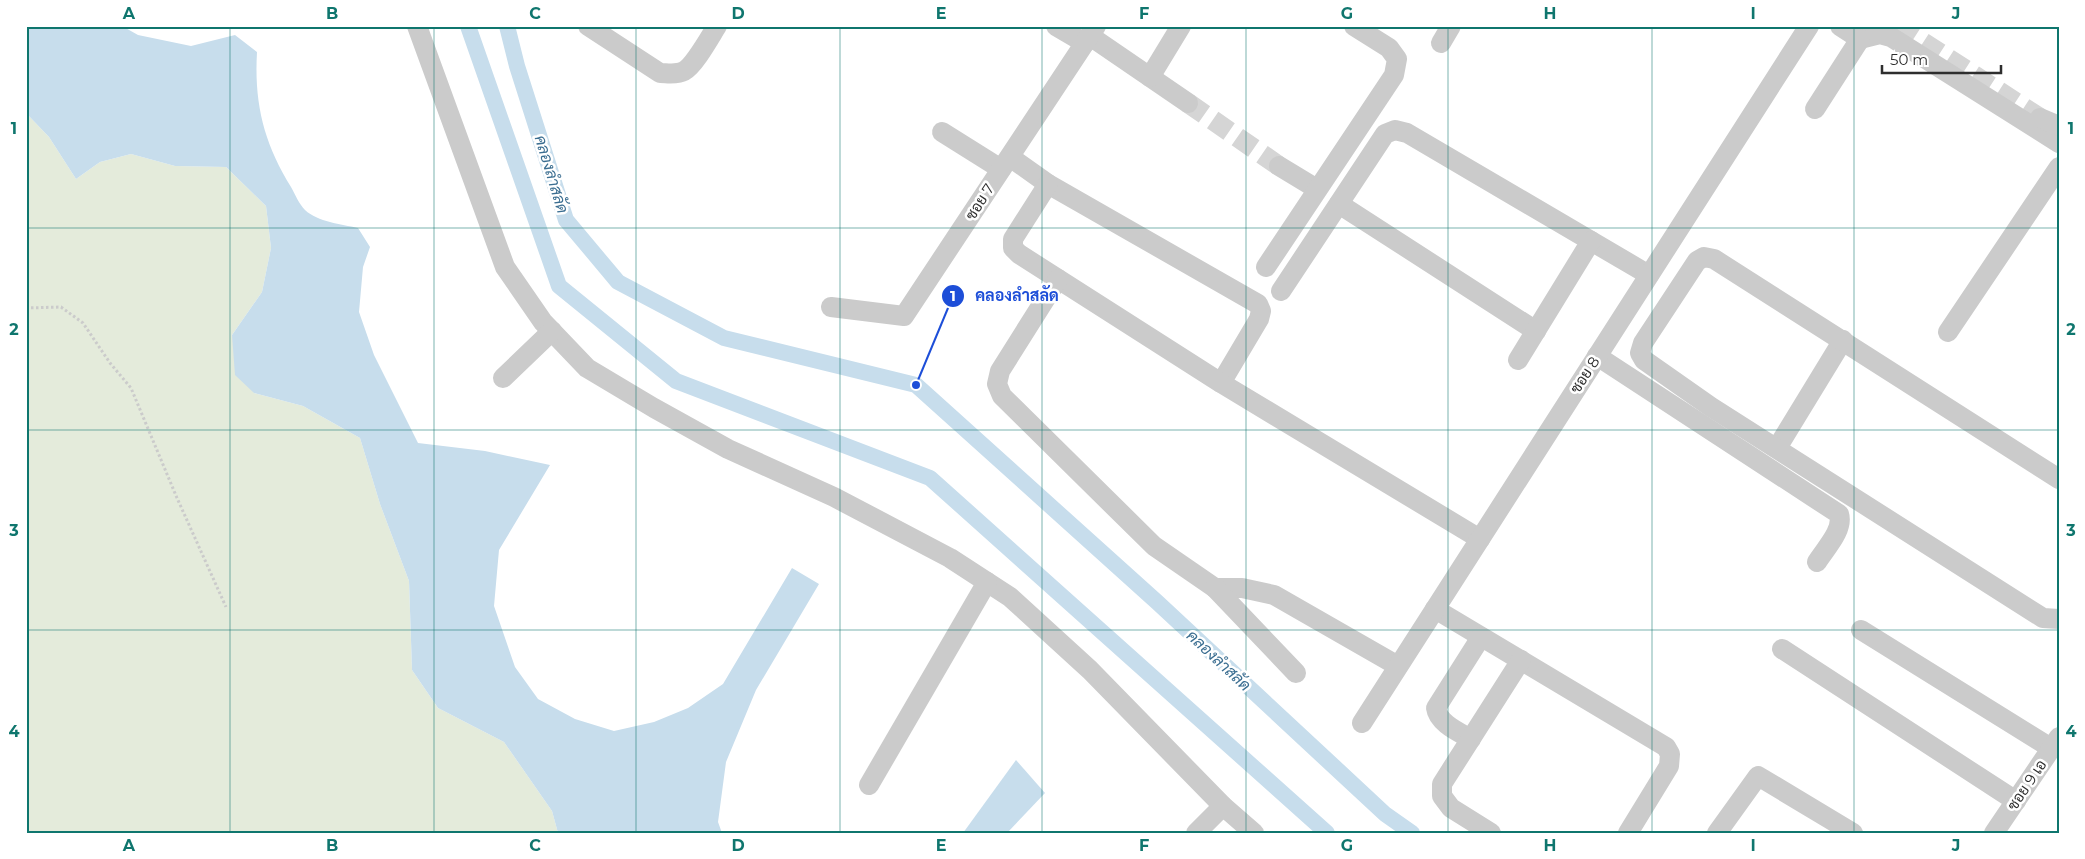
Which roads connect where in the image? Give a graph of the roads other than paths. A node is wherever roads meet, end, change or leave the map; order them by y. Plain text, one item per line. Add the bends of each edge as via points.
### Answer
1 (417, 26) edge
2 (588, 26) edge
3 (1056, 26) edge
4 (1181, 26) edge
5 (1354, 26) edge
6 (1452, 26) edge
7 (1809, 26) edge
8 (1840, 26) edge
9 (716, 27) edge
10 (1090, 35) edge
11 (1860, 39) junction
12 (1441, 44) dead end
13 (1150, 77) junction
14 (1188, 103) tunnel mouth
15 (1815, 109) dead end
16 (2040, 118) tunnel mouth
17 (2059, 126) edge
18 (942, 132) dead end
19 (2059, 143) edge
20 (1006, 163) junction
21 (1279, 166) tunnel mouth
22 (2059, 167) edge
23 (1048, 184) junction
24 (1317, 189) junction
25 (1338, 204) junction
26 (1592, 241) junction
27 (1266, 267) dead end
28 (1649, 275) junction
29 (1058, 279) junction
30 (1281, 291) dead end
31 (831, 307) dead end
32 (552, 331) junction
33 (1536, 331) junction
34 (1948, 332) dead end
35 (1843, 340) junction
36 (1597, 356) junction
37 (1518, 360) dead end
38 (503, 378) dead end
39 (1220, 383) junction
40 (1776, 448) junction
41 (2059, 479) edge
42 (1480, 539) junction
43 (1817, 562) dead end
44 (987, 582) junction
45 (1215, 588) junction
46 (1435, 609) junction
47 (2057, 616) edge
48 (1861, 630) dead end
49 (1481, 637) junction
50 (1782, 649) dead end
51 (1521, 660) junction
52 (1398, 666) junction
53 (1296, 673) dead end
54 (1362, 724) dead end
55 (1471, 739) junction
56 (2055, 742) edge
57 (869, 786) dead end
58 (2016, 801) junction
59 (1223, 806) junction
60 (1196, 833) edge
61 (1254, 833) edge
62 (1491, 833) edge
63 (1628, 833) edge
64 (1717, 833) edge
65 (1853, 833) edge
66 (1994, 833) edge

1 - 32 street via 505,267
2 - 9 street via 660,73 685,71
3 - 10 street
4 - 13 street
5 - 24 street via 1389,48 1397,60 1394,75
6 - 12 street
7 - 28 street, ซอย 8
8 - 11 street
10 - 13 street
10 - 20 street, ซอย 7
11 - 15 street
11 - 19 street via 1880,34 1891,37
13 - 14 street
16 - 17 street
18 - 20 street
20 - 23 street
20 - 31 street, ซอย 7 via 904,316
21 - 24 street
22 - 34 street
23 - 29 street via 1014,239 1014,248
23 - 39 street via 1258,304 1261,311 1259,319
24 - 27 street
25 - 26 street via 1385,134 1395,130 1407,133
25 - 30 street
25 - 33 street
26 - 28 street
26 - 33 street
28 - 36 street, ซอย 8
29 - 39 street
29 - 45 street via 1000,371 996,384 1002,396 1154,546
32 - 38 street
32 - 44 street via 587,368 654,408 728,449 842,501 950,558
33 - 37 street
35 - 40 street
35 - 40 street via 1714,260 1704,257 1697,261 1643,343 1640,353 1644,360
35 - 41 street
36 - 42 street, ซอย 8
36 - 43 street via 1834,509 1841,520 1839,528
39 - 42 street
40 - 47 street via 2043,618
42 - 46 street, ซอย 8
44 - 57 street
44 - 59 street via 1010,597 1090,670
45 - 52 street via 1242,588 1274,595
45 - 53 street
46 - 49 street
46 - 52 street, ซอย 8
48 - 56 street
49 - 51 street
49 - 55 street via 1436,708 1442,720
50 - 58 street
51 - 55 street
51 - 63 street via 1666,747 1670,754 1669,766
52 - 54 street, ซอย 8
55 - 62 street via 1442,784 1442,796 1451,808
56 - 58 street, ซอย 9 เอ
58 - 66 street, ซอย 9 เอ
59 - 60 street
59 - 61 street
64 - 65 street via 1758,776

